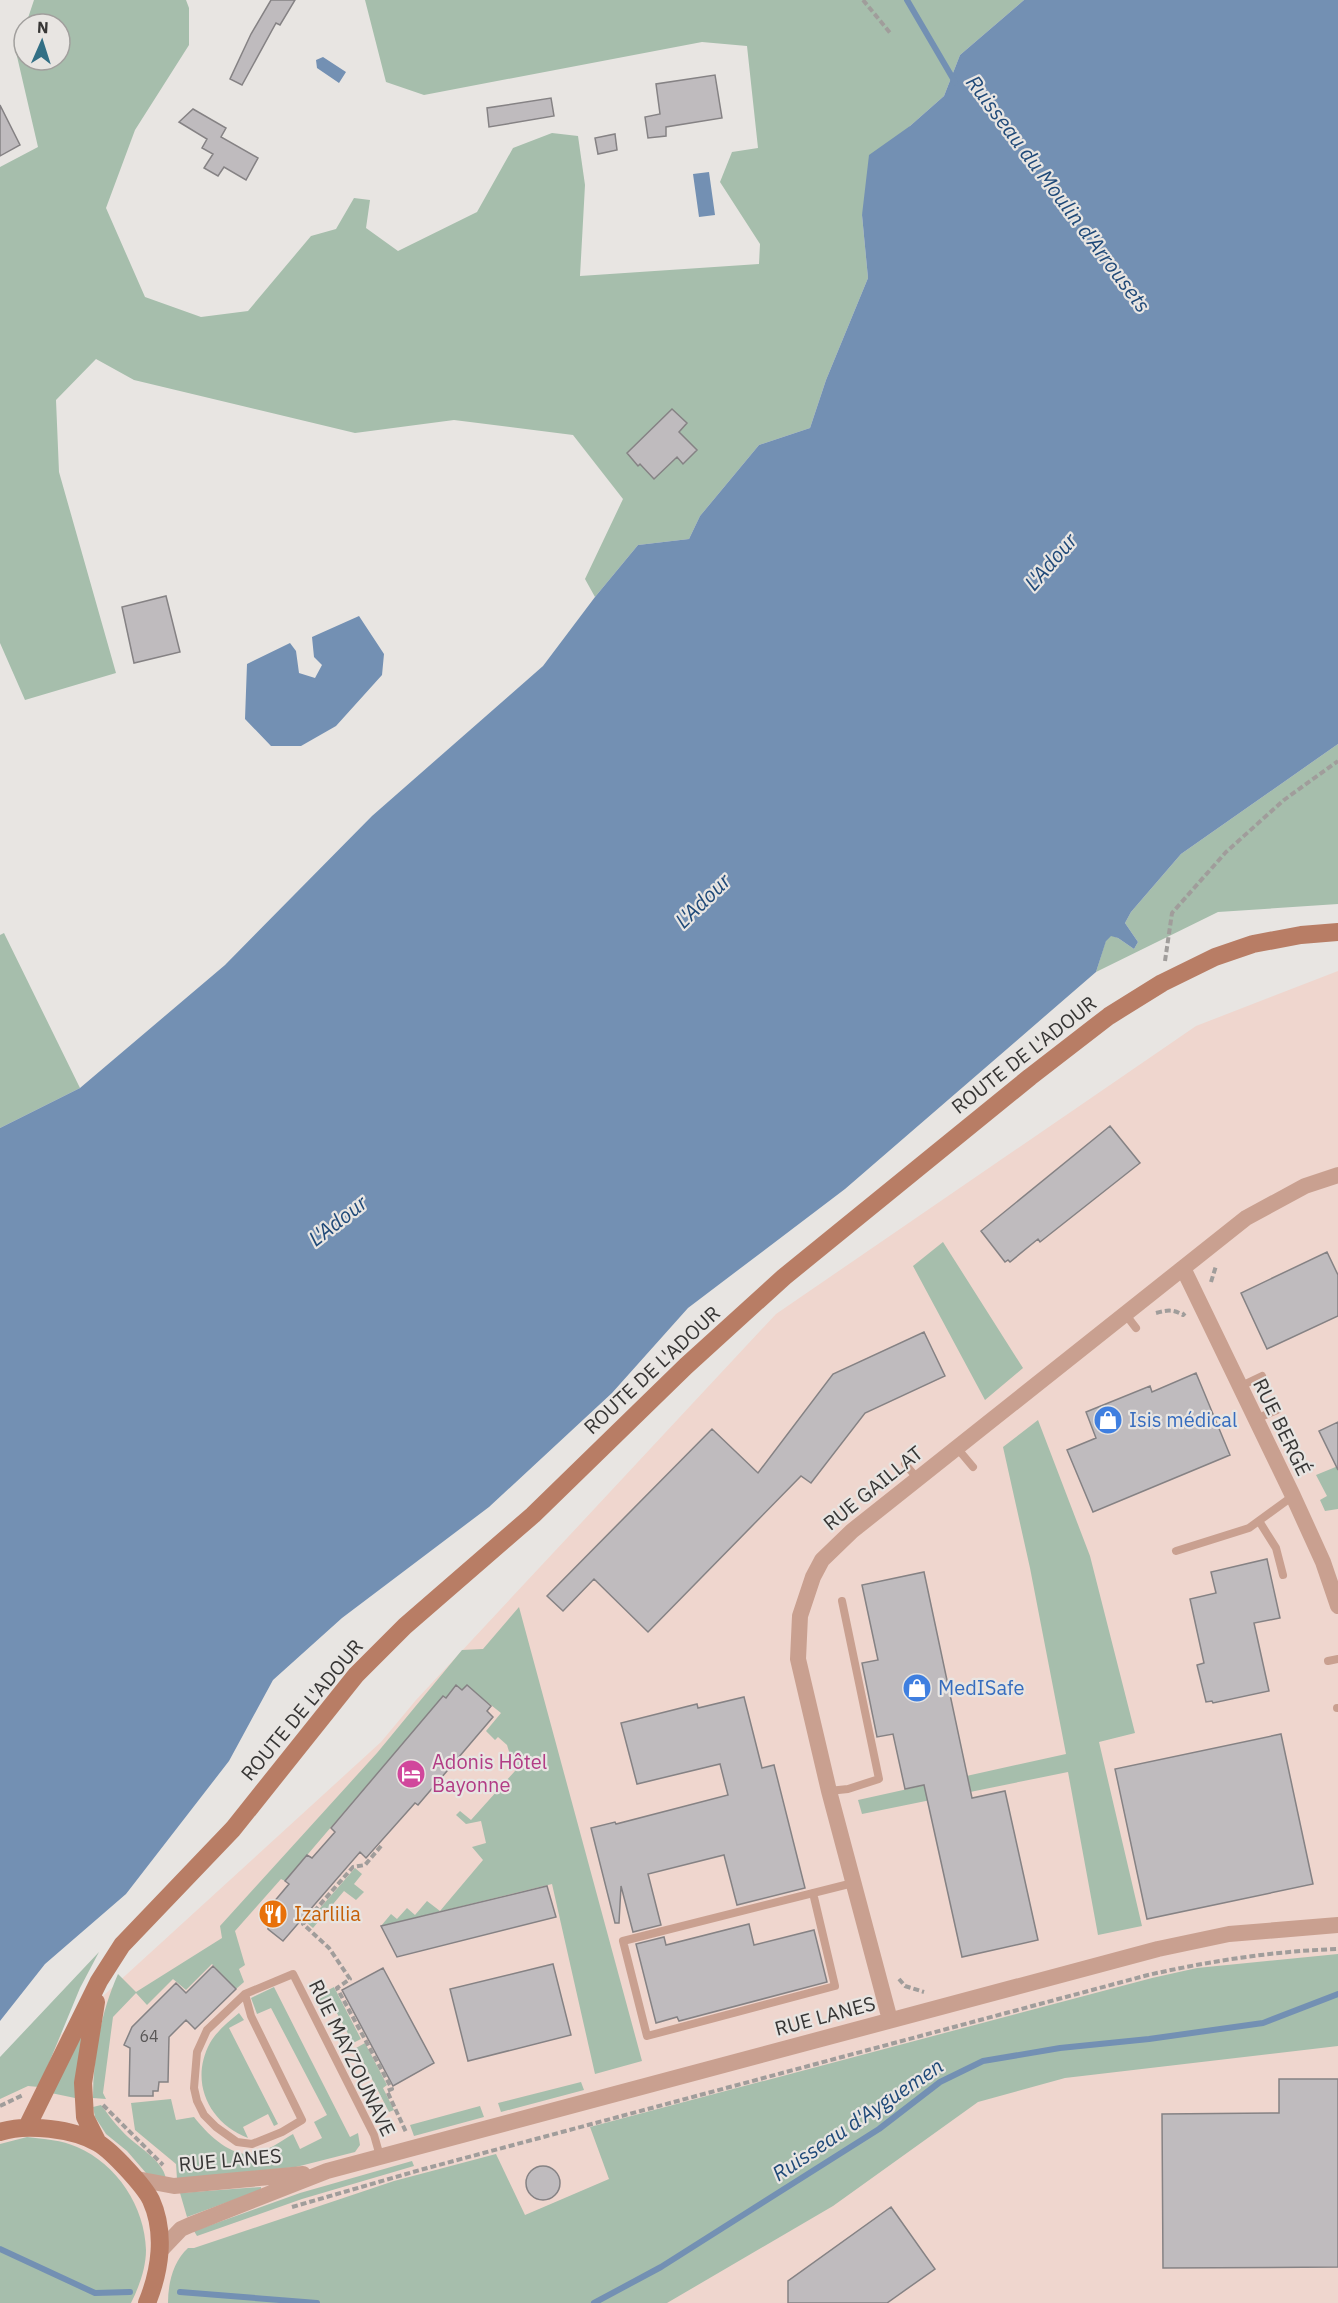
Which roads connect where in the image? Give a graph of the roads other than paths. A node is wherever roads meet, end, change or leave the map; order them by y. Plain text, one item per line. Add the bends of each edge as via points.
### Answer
1 (1338, 932) edge
2 (1338, 1175) edge
3 (1183, 1268) junction
4 (1126, 1315) junction
5 (1136, 1328) road end
6 (1262, 1376) dead end
7 (1239, 1388) junction
8 (1277, 1410) dead end
9 (1256, 1419) junction
10 (957, 1448) junction
11 (905, 1464) dead end
12 (973, 1467) dead end
13 (918, 1479) junction
14 (1293, 1496) junction
15 (1258, 1521) junction
16 (1176, 1551) dead end
17 (1283, 1575) dead end
18 (842, 1601) dead end
19 (1338, 1606) edge
20 (1338, 1659) edge
21 (1328, 1660) dead end
22 (829, 1791) junction
23 (853, 1883) junction
24 (813, 1893) junction
25 (1338, 1926) edge
26 (99, 1981) junction
27 (245, 1994) junction
28 (890, 2020) junction
29 (27, 2127) junction
30 (0, 2132) edge
31 (98, 2143) junction
32 (381, 2156) junction
33 (327, 2171) junction
34 (137, 2179) junction
35 (160, 2252) junction
36 (147, 2303) edge

1 - 26 main road, ROUTE DE L'ADOUR via 1253,944 1162,982 1030,1077 784,1277 533,1515 405,1626 356,1675 233,1829 122,1945
2 - 3 street, RUE GAILLAT via 1305,1186 1246,1218
3 - 4 street, RUE GAILLAT
3 - 7 street, RUE BERGÉ
4 - 5 lane
4 - 10 street, RUE GAILLAT
6 - 7 lane
7 - 9 street, RUE BERGÉ
8 - 9 lane
9 - 14 street, RUE BERGÉ
10 - 12 lane
10 - 13 street, RUE GAILLAT
11 - 13 lane
13 - 22 street, RUE GAILLAT via 835,1546 822,1560 805,1596 798,1659
14 - 15 lane
14 - 19 street, RUE BERGÉ
15 - 16 lane via 1249,1528
15 - 17 lane via 1276,1548
18 - 22 lane via 879,1779
20 - 21 lane
22 - 23 street, RUE GAILLAT
23 - 24 lane
23 - 28 street, RUE GAILLAT
24 - 24 lane via 835,1986 647,2036 623,1941
25 - 28 street, RUE LANES via 1229,1934 1178,1944
26 - 29 main road, ROUTE DE L'ADOUR
26 - 31 main road, ROUTE DE L'ADOUR via 83,2084 85,2117
27 - 27 lane via 207,2031 196,2052 194,2088 196,2101 216,2127 237,2142 252,2144 302,2120 251,2016
27 - 32 lane, RUE MAYZOUNAVE via 292,1974
28 - 32 street, RUE LANES
29 - 30 main road
29 - 31 main road via 58,2130
31 - 34 main road
32 - 33 street, RUE LANES
33 - 34 street, RUE LANES via 174,2187
33 - 35 street, RUE LANES via 181,2229
34 - 35 main road via 151,2200
35 - 36 main road

